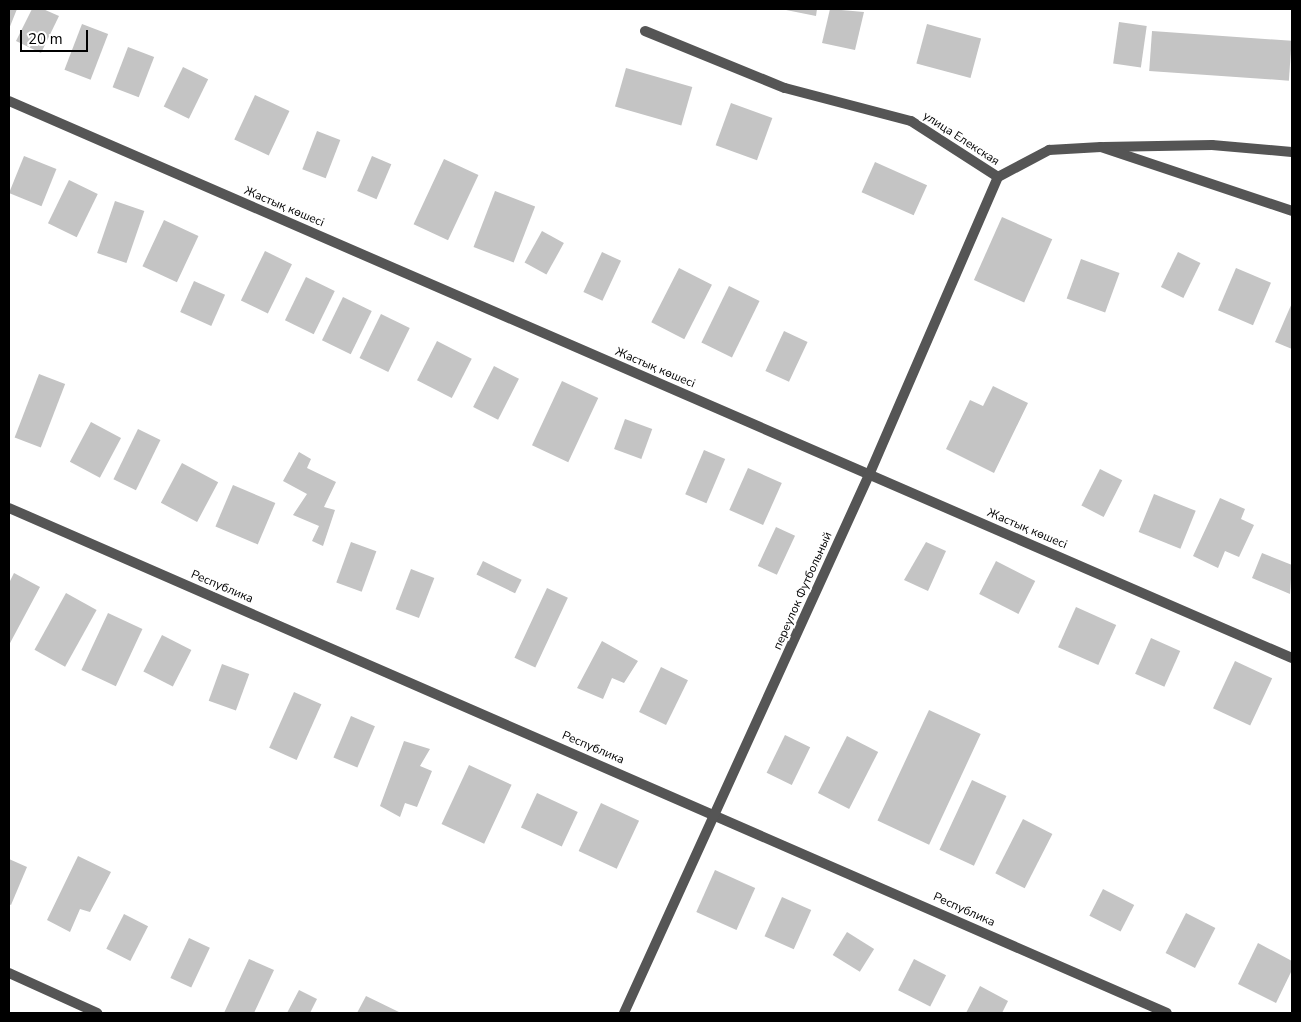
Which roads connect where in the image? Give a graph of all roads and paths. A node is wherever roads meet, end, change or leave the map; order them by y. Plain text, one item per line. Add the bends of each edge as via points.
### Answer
1 (645, 31) dead end
2 (9, 101) edge
3 (1101, 147) junction
4 (1292, 152) edge
5 (998, 177) junction
6 (1292, 211) edge
7 (870, 474) junction
8 (9, 508) edge
9 (1292, 658) edge
10 (715, 814) junction
11 (9, 973) edge
12 (97, 1013) edge
13 (624, 1013) edge
14 (1167, 1013) edge

1 - 5 street, улица Елекская via 785,88 911,121
2 - 7 street, Жастық көшесі
3 - 4 street via 1212,145
3 - 5 street, улица Елекская via 1050,150
3 - 6 street, улица Елекская
5 - 7 street, переулок Футбольный
7 - 9 street, Жастық көшесі
7 - 10 street, переулок Футбольный
8 - 10 street, Республика
10 - 13 street, переулок Футбольный
10 - 14 street, Республика
11 - 12 street

